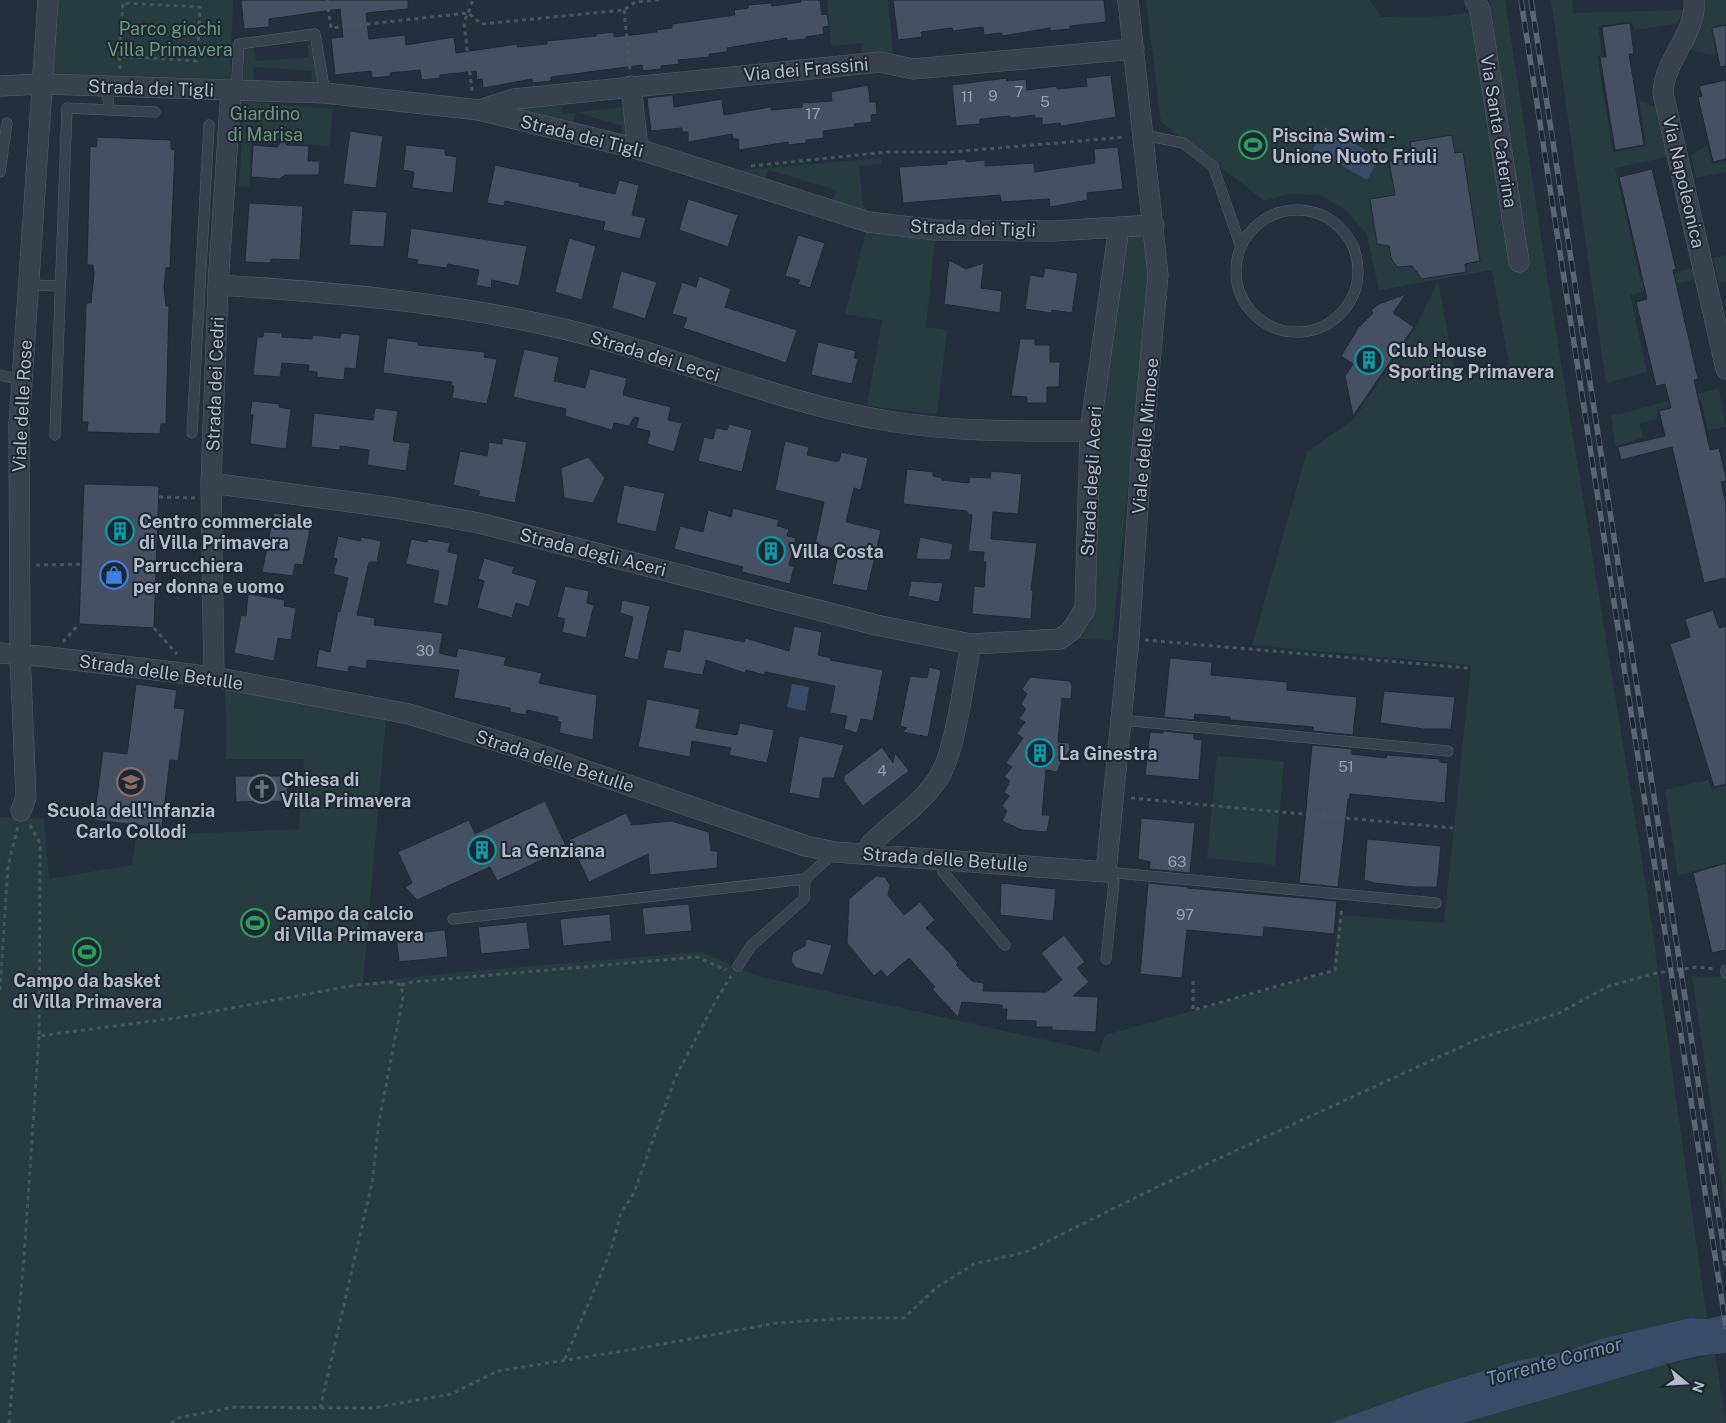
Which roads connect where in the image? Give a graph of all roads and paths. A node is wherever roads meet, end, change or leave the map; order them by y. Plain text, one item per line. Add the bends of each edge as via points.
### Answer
1 (48, 0) edge
2 (327, 0) edge
3 (473, 0) edge
4 (659, 0) edge
5 (1128, 0) edge
6 (1475, 0) edge
7 (1694, 0) edge
8 (635, 1) edge
9 (624, 10) junction
10 (468, 13) junction
11 (1134, 49) junction
12 (119, 56) junction
13 (42, 84) junction
14 (0, 86) edge
15 (631, 86) junction
16 (113, 87) junction
17 (234, 92) junction
18 (325, 93) junction
19 (108, 110) junction
20 (476, 110) junction
21 (155, 112) dead end
22 (7, 122) dead end
23 (209, 125) dead end
24 (1144, 135) junction
25 (638, 149) junction
26 (0, 172) edge
27 (721, 175) junction
28 (1154, 225) junction
29 (1119, 227) junction
30 (1240, 247) junction
31 (1519, 262) dead end
32 (28, 285) junction
33 (60, 286) junction
34 (212, 291) junction
35 (1726, 369) edge
36 (0, 375) edge
37 (22, 380) junction
38 (1090, 431) junction
39 (192, 433) dead end
40 (55, 436) dead end
41 (207, 490) junction
42 (159, 498) dead end
43 (82, 564) dead end
44 (18, 566) junction
45 (154, 628) dead end
46 (1130, 638) junction
47 (971, 644) junction
48 (10, 654) edge
49 (1468, 668) dead end
50 (205, 676) junction
51 (1121, 720) junction
52 (1448, 751) dead end
53 (1113, 797) junction
54 (21, 811) junction
55 (1453, 828) dead end
56 (835, 852) junction
57 (866, 853) junction
58 (941, 859) junction
59 (1106, 872) junction
60 (804, 879) junction
61 (1343, 894) junction
62 (1436, 903) dead end
63 (452, 919) dead end
64 (1005, 945) dead end
65 (1106, 960) dead end
66 (738, 966) dead end
67 (1726, 971) edge
68 (1193, 981) dead end
69 (401, 985) junction
70 (0, 990) edge
71 (40, 1036) junction
72 (565, 1359) junction
73 (320, 1409) junction
74 (9, 1423) edge
75 (170, 1423) edge

1 - 13 street, Viale delle Rose
2 - 10 path via 331,28
3 - 10 path
4 - 8 path
5 - 11 street, Viale delle Mimose
6 - 31 street, Via Santa Caterina via 1480,10
7 - 35 street, Via Napoleonica via 1693,18 1667,71 1663,93
8 - 9 path
9 - 10 path via 482,24
9 - 15 path
10 - 20 path via 464,24
11 - 15 street, Via dei Frassini via 913,69 880,62
11 - 24 street, Viale delle Mimose
12 - 12 path via 197,61 200,8 123,3
12 - 16 path
13 - 14 street, Strada dei Tigli
13 - 16 street, Strada dei Tigli
13 - 32 street, Viale delle Rose
15 - 20 street, Via dei Frassini via 514,99
15 - 25 street
16 - 17 street, Strada dei Tigli
16 - 19 lane
17 - 18 street, Strada dei Tigli
17 - 18 lane via 239,44 315,34
17 - 34 street, Strada dei Cedri
18 - 20 street, Strada dei Tigli
19 - 21 lane
19 - 33 lane via 67,108
20 - 25 street, Strada dei Tigli
22 - 26 lane
23 - 34 lane
24 - 27 path via 951,152 887,152 724,168
24 - 28 street, Viale delle Mimose
24 - 30 lane via 1183,143 1212,166
25 - 27 street, Strada dei Tigli
27 - 29 street, Strada dei Tigli via 868,222 936,230 1053,231
28 - 29 street, Strada dei Tigli
28 - 46 street, Viale delle Mimose via 1157,301 1141,461
29 - 38 street, Strada degli Aceri
30 - 30 lane via 1236,267 1238,288 1247,306 1280,330 1300,332 1320,328 1338,317 1351,301 1358,282 1358,262 1353,243 1341,227 1324,215 1306,210 1285,210 1251,230
32 - 33 lane
32 - 37 street, Viale delle Rose
33 - 40 lane
34 - 38 street, Strada dei Lecci via 338,293 462,309 547,325 832,409 894,422 965,429
34 - 39 lane
34 - 41 street, Strada dei Cedri
36 - 37 lane
37 - 44 street, Viale delle Rose
38 - 47 street, Strada degli Aceri via 1087,595 1079,621 1071,632 1060,638
41 - 42 path
41 - 47 street, Strada degli Aceri via 395,508 480,523 876,625
41 - 50 street, Strada dei Cedri
43 - 44 path
44 - 48 street, Viale delle Rose
45 - 50 path
46 - 49 path
46 - 51 street, Viale delle Mimose
47 - 57 street via 949,755 939,777 926,794 871,844
48 - 50 street, Strada delle Betulle
48 - 54 street, Viale delle Rose via 26,798
50 - 56 street, Strada delle Betulle via 409,714 523,749 806,846
51 - 52 lane
51 - 53 street, Viale delle Mimose
53 - 55 path
53 - 59 street, Viale delle Mimose
54 - 70 path via 8,866
54 - 71 path via 40,843
56 - 57 street, Strada delle Betulle
56 - 60 lane
57 - 58 street, Strada delle Betulle
58 - 59 street, Strada delle Betulle
58 - 64 lane via 943,872
59 - 61 lane
59 - 65 lane via 1114,882
60 - 63 lane
60 - 66 lane via 804,899 751,946
61 - 62 lane
61 - 68 path via 1335,970 1193,1010
67 - 72 path via 1696,968 1609,986 1559,1013 1478,1040 1175,1178 1026,1252 974,1264 936,1288 904,1318 777,1323
69 - 71 path via 391,982 356,985 183,1017
69 - 72 path via 697,957 733,974 714,1002 675,1078 634,1193 621,1213 611,1250
69 - 73 path via 403,997 372,1182
71 - 74 path
72 - 73 path via 498,1371 451,1394 374,1408
73 - 75 path via 234,1407 178,1418

